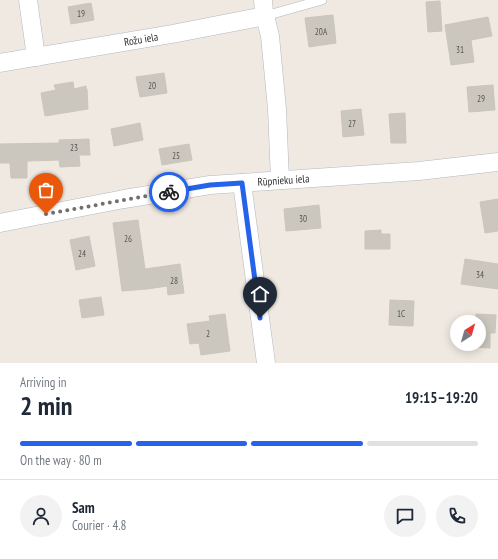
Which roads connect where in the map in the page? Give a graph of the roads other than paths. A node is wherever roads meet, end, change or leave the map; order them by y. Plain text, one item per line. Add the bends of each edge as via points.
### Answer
1 (28, 0) edge
2 (322, 0) edge
3 (264, 8) edge
4 (36, 57) junction
5 (0, 63) edge
6 (498, 162) edge
7 (280, 180) junction
8 (242, 183) junction
9 (0, 223) edge
10 (266, 363) edge

1 - 4 street
2 - 3 lane
3 - 4 street, Rožu iela via 172,34
3 - 7 street via 270,36 277,109
4 - 5 street, Rožu iela
6 - 7 street, Rūpnieku iela via 419,171
7 - 8 street, Rūpnieku iela
8 - 9 street, Rūpnieku iela via 210,185 124,199
8 - 10 street

